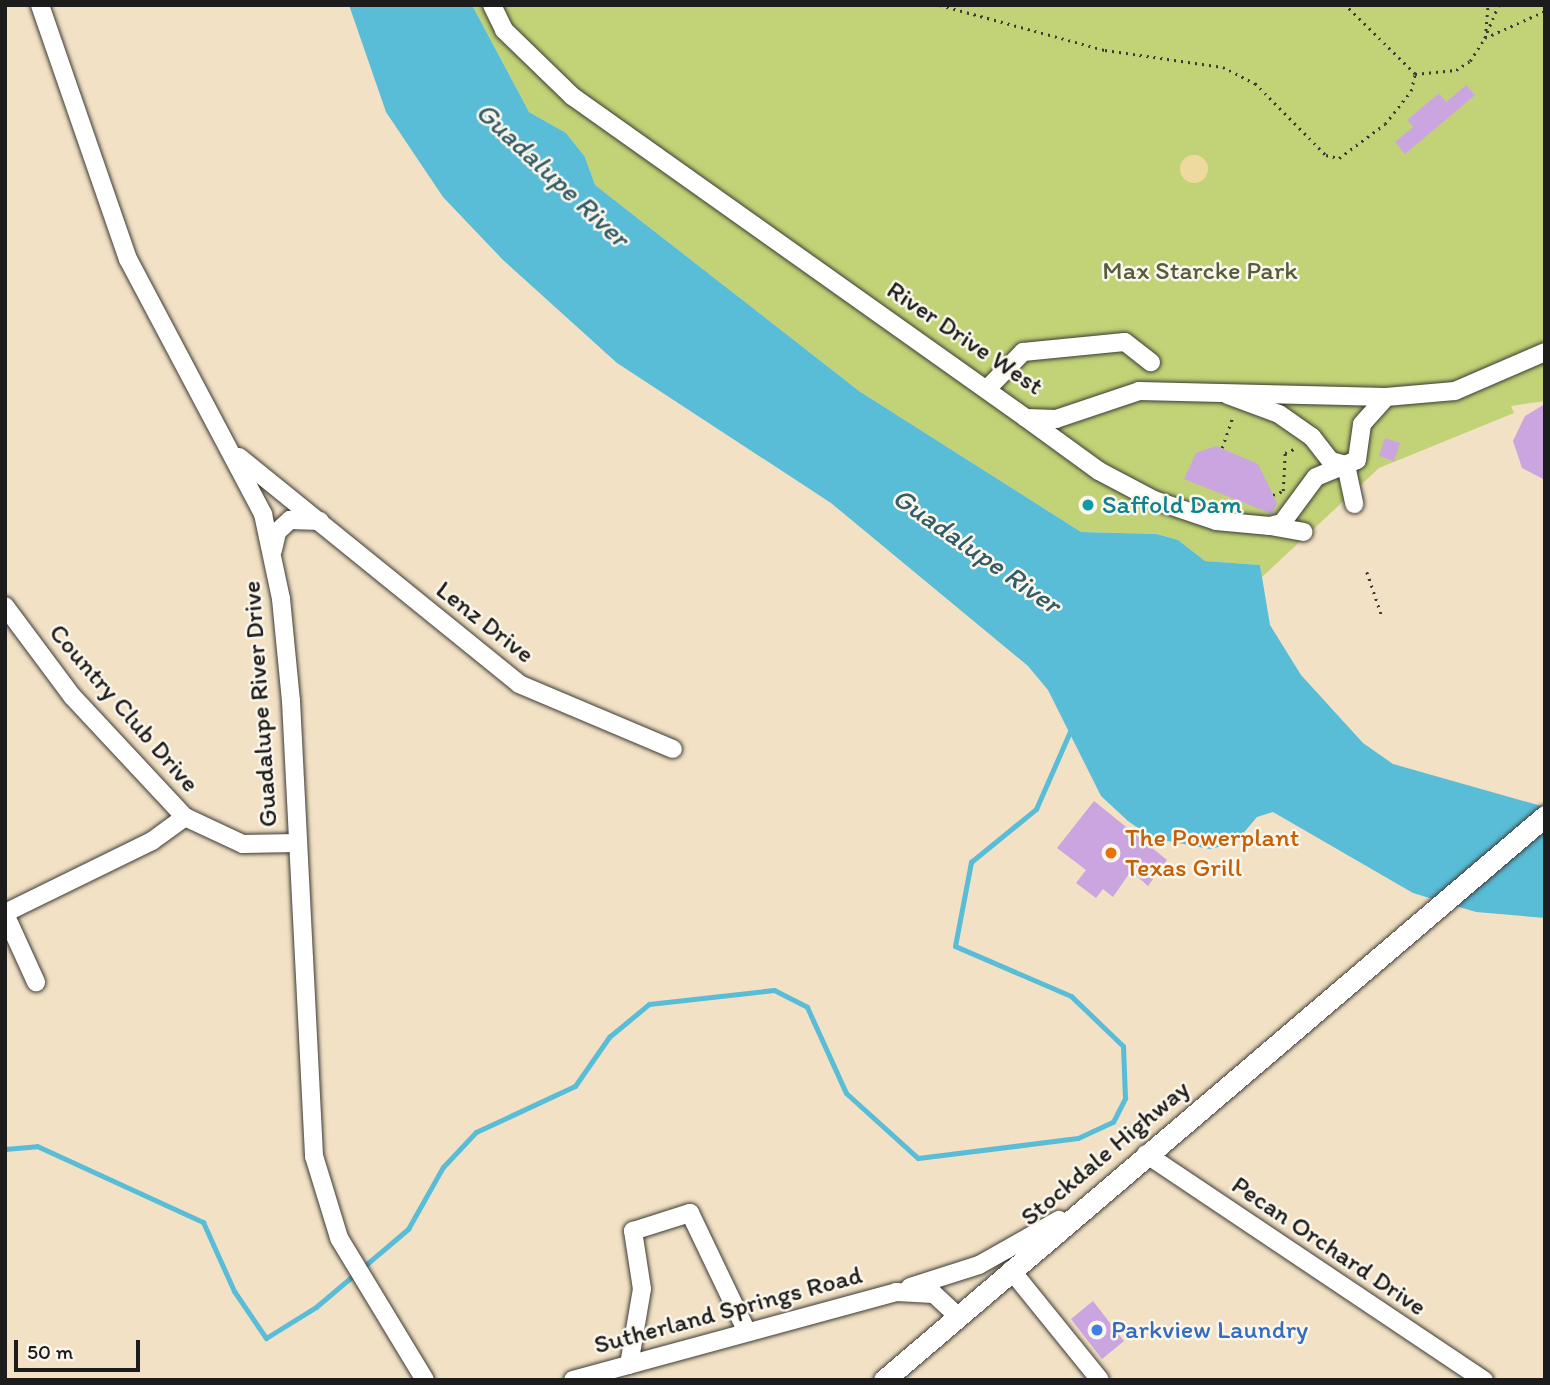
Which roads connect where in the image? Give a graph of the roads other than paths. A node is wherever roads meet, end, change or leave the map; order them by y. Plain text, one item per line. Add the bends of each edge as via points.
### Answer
1 (40, 5) edge
2 (492, 5) edge
3 (1545, 352) edge
4 (1151, 362) dead end
5 (987, 389) junction
6 (1212, 389) junction
7 (1386, 397) junction
8 (1026, 418) junction
9 (236, 455) junction
10 (1346, 465) junction
11 (1354, 505) dead end
12 (323, 522) junction
13 (273, 550) junction
14 (5, 606) edge
15 (11, 629) edge
16 (673, 749) dead end
17 (1545, 816) edge
18 (185, 817) junction
19 (296, 843) junction
20 (5, 913) edge
21 (36, 982) dead end
22 (1146, 1154) junction
23 (1091, 1200) junction
24 (1011, 1270) junction
25 (896, 1292) junction
26 (958, 1316) junction
27 (747, 1332) junction
28 (629, 1364) junction
29 (425, 1380) edge
30 (573, 1380) edge
31 (884, 1380) edge
32 (1100, 1380) edge
33 (1485, 1380) edge

1 - 9 street, Guadalupe River Drive via 128,259
2 - 5 street, River Drive West via 504,30 572,96
3 - 7 street, River Drive West via 1455,391
4 - 5 street via 1125,342 1023,352
5 - 8 street, River Drive West
6 - 7 street, River Drive West
6 - 8 street, River Drive West via 1139,391 1056,419
6 - 10 street via 1279,414
7 - 10 street via 1362,424 1357,460
8 - 10 street via 1098,471 1154,500 1216,521 1303,533 1292,510 1316,477
9 - 12 street, Lenz Drive
9 - 13 street, Guadalupe River Drive
10 - 11 street
12 - 13 street via 290,520
12 - 16 street, Lenz Drive via 519,684
13 - 19 street, Guadalupe River Drive via 291,701
14 - 15 street, Country Club Drive
15 - 18 street, Country Club Drive
17 - 22 main road, Stockdale Highway
18 - 19 street, Country Club Drive via 243,844
18 - 20 street via 152,841
19 - 29 street, Guadalupe River Drive via 314,1156 326,1200 378,1308
20 - 21 street
22 - 23 main road, Stockdale Highway
22 - 33 street, Pecan Orchard Drive
23 - 24 main road, Stockdale Highway
23 - 25 street, Sutherland Springs Road via 979,1265
24 - 26 main road, Stockdale Highway
24 - 32 street
25 - 26 street, Sutherland Springs Road via 934,1294
25 - 27 street, Sutherland Springs Road
26 - 31 main road, Stockdale Highway
27 - 28 street, Sutherland Springs Road
27 - 28 street via 690,1213 634,1231 642,1289
28 - 30 street, Sutherland Springs Road

